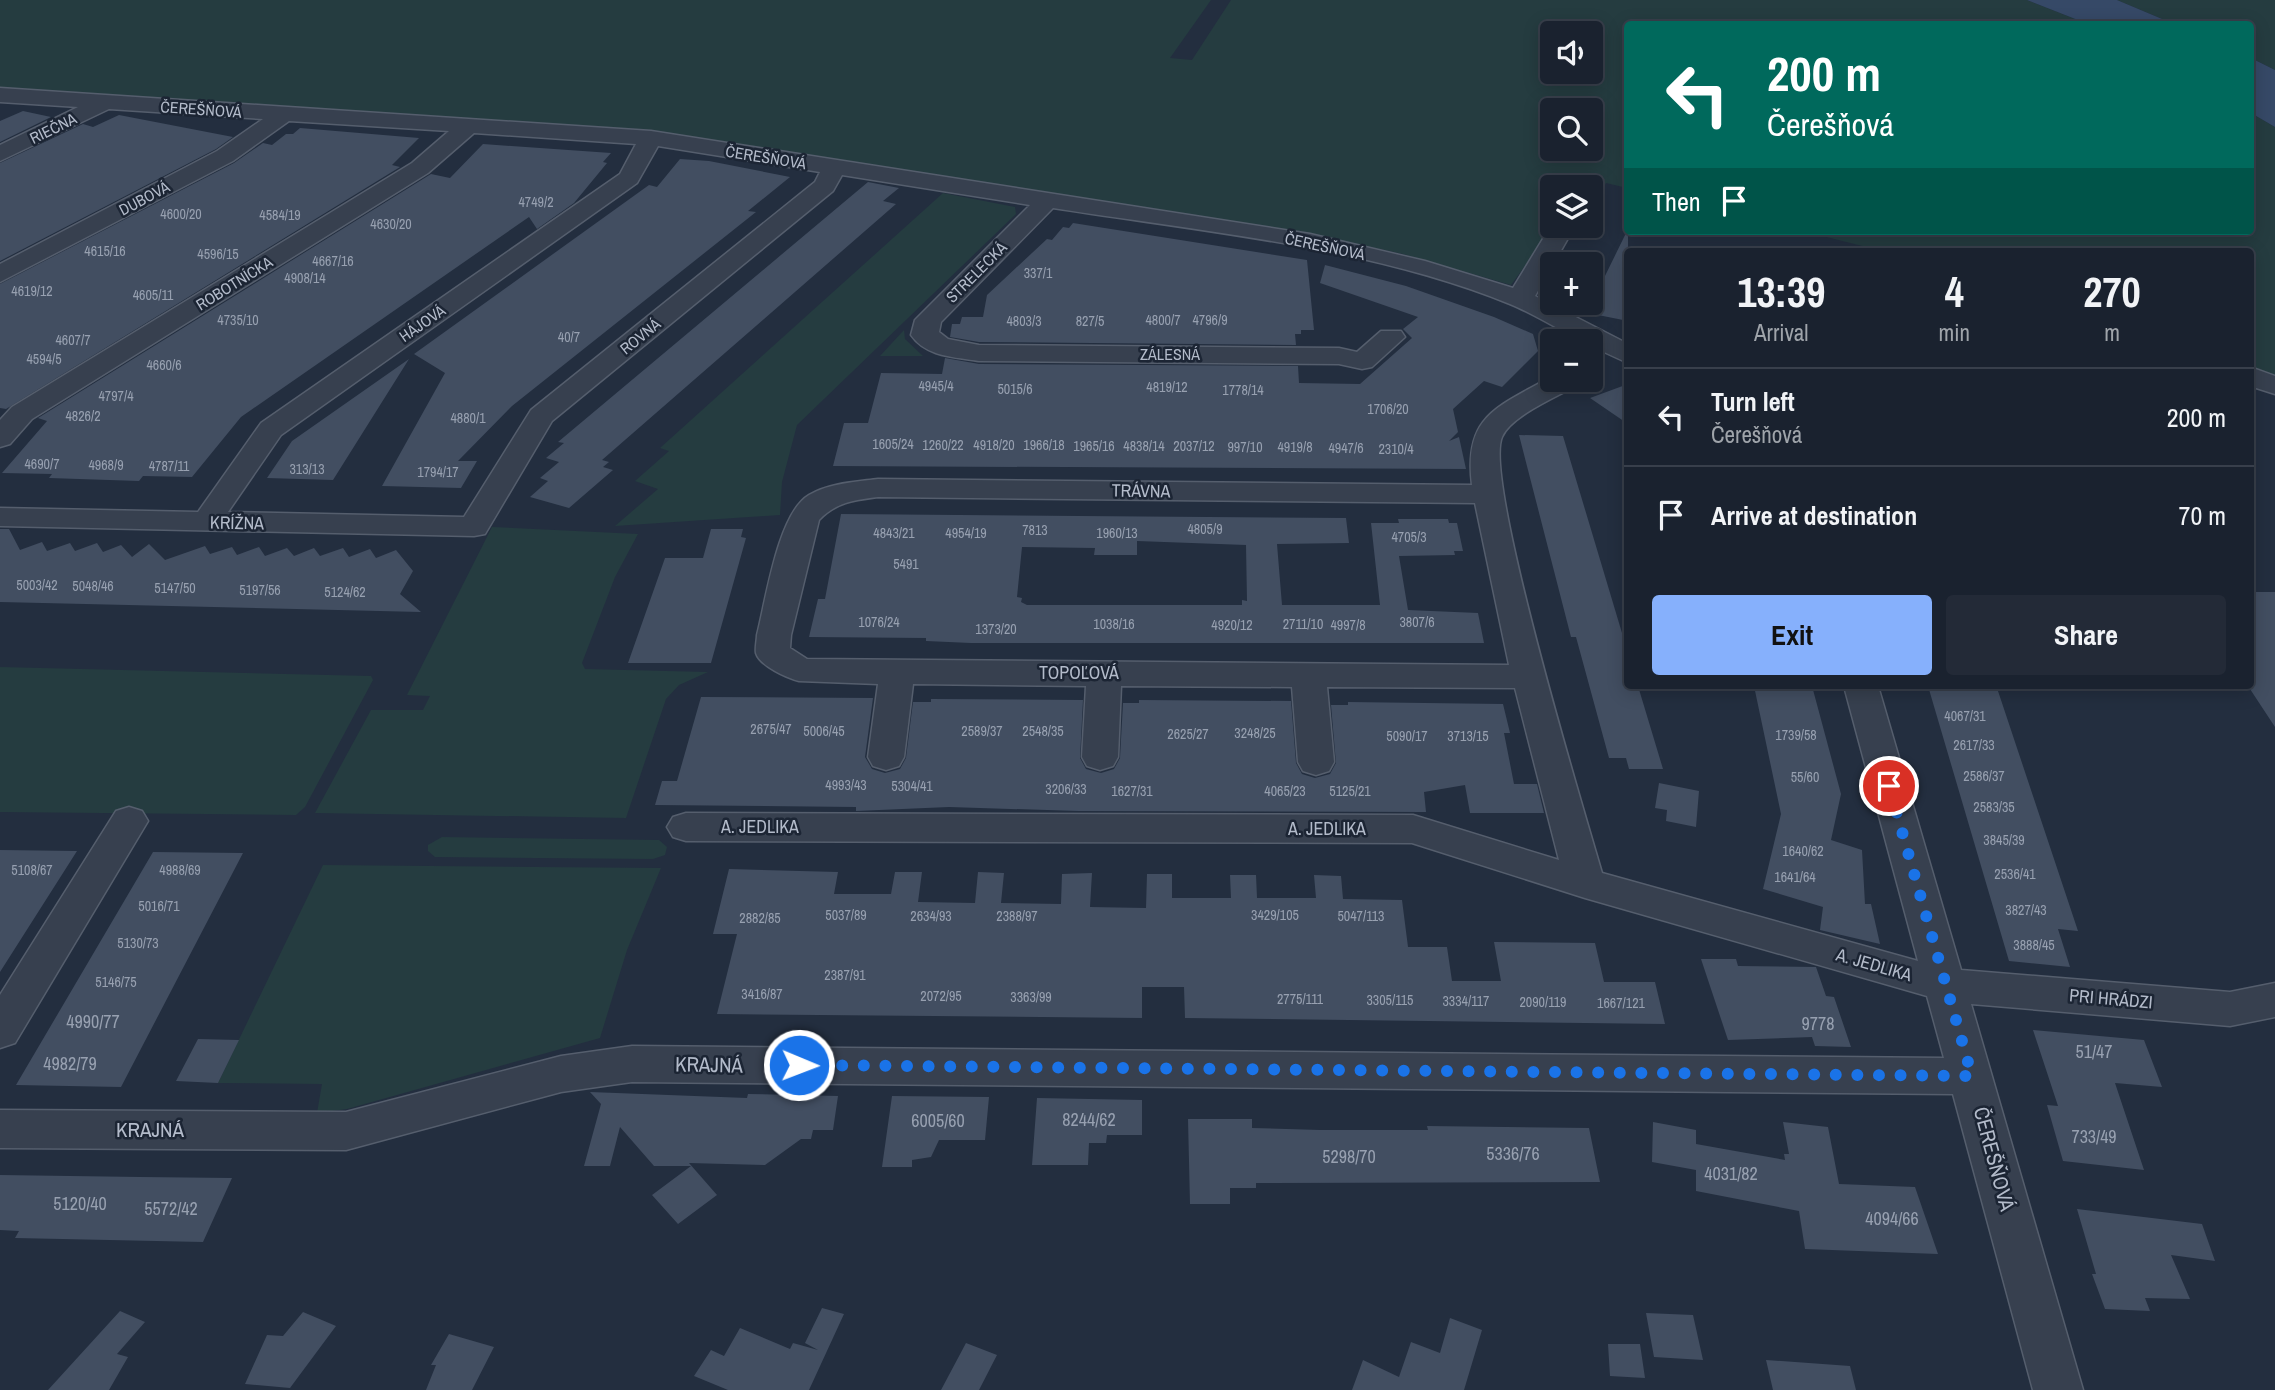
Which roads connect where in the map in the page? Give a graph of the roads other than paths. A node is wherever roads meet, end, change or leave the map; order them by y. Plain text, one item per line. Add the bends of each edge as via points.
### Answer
1 (0, 95) edge
2 (105, 102) junction
3 (283, 115) junction
4 (468, 127) junction
5 (651, 138) junction
6 (0, 154) edge
7 (834, 168) junction
8 (1048, 200) junction
9 (1556, 238) edge
10 (0, 274) edge
11 (1520, 299) junction
12 (1391, 337) dead end
13 (940, 346) joint
14 (1624, 353) edge
15 (1603, 361) edge
16 (2254, 376) edge
17 (2275, 386) edge
18 (1546, 392) edge
19 (0, 438) edge
20 (1488, 494) junction
21 (0, 517) edge
22 (804, 517) joint
23 (206, 523) junction
24 (474, 527) joint
25 (897, 673) junction
26 (1104, 673) junction
27 (1309, 676) junction
28 (1530, 677) junction
29 (1862, 689) edge
30 (886, 757) dead end
31 (1100, 757) dead end
32 (1316, 762) dead end
33 (129, 821) dead end
34 (686, 827) dead end
35 (1585, 883) junction
36 (1945, 985) junction
37 (2275, 1000) edge
38 (0, 1031) edge
39 (1972, 1076) junction
40 (0, 1129) edge
41 (2058, 1390) edge

1 - 2 street, ČEREŠŇOVÁ
2 - 3 street, ČEREŠŇOVÁ
2 - 6 street, RIEČNA
3 - 4 street, ČEREŠŇOVÁ
3 - 10 street, DUBOVÁ via 225,156
4 - 5 street, ČEREŠŇOVÁ
4 - 19 street, ROBOTNÍCKA via 420,168 22,413
5 - 7 street, ČEREŠŇOVÁ
5 - 23 street, HÁJOVÁ via 629,178 271,429
7 - 8 street, ČEREŠŇOVÁ
7 - 24 street, ROVNÁ via 824,186 541,416
8 - 11 street, ČEREŠŇOVÁ via 1310,242 1416,266
8 - 13 street, STRELECKÁ via 928,320 925,335
9 - 11 street
11 - 14 street, ČEREŠŇOVÁ
12 - 13 street, ZÁLESNÁ via 1362,361 1339,356 979,353
14 - 15 street
16 - 17 street
18 - 20 street via 1496,423 1484,442
20 - 22 street, TRÁVNA via 878,488 845,492 819,502
20 - 28 street
21 - 23 street, KRÍŽNA
22 - 25 street, TOPOĽOVÁ via 773,652 799,670
23 - 24 street, KRÍŽNA
25 - 26 street, TOPOĽOVÁ
25 - 30 street
26 - 27 street, TOPOĽOVÁ
26 - 31 street
27 - 28 street, TOPOĽOVÁ
27 - 32 street
28 - 35 street
29 - 36 street, ČEREŠŇOVÁ
33 - 38 street
34 - 35 street, A. JEDLIKA via 1413,829
35 - 36 street, A. JEDLIKA
36 - 37 street, PRI HRÁDZI via 2230,1009
36 - 39 street, ČEREŠŇOVÁ
39 - 40 street, KRAJNÁ via 632,1064 561,1074 346,1131
39 - 41 street, ČEREŠŇOVÁ

